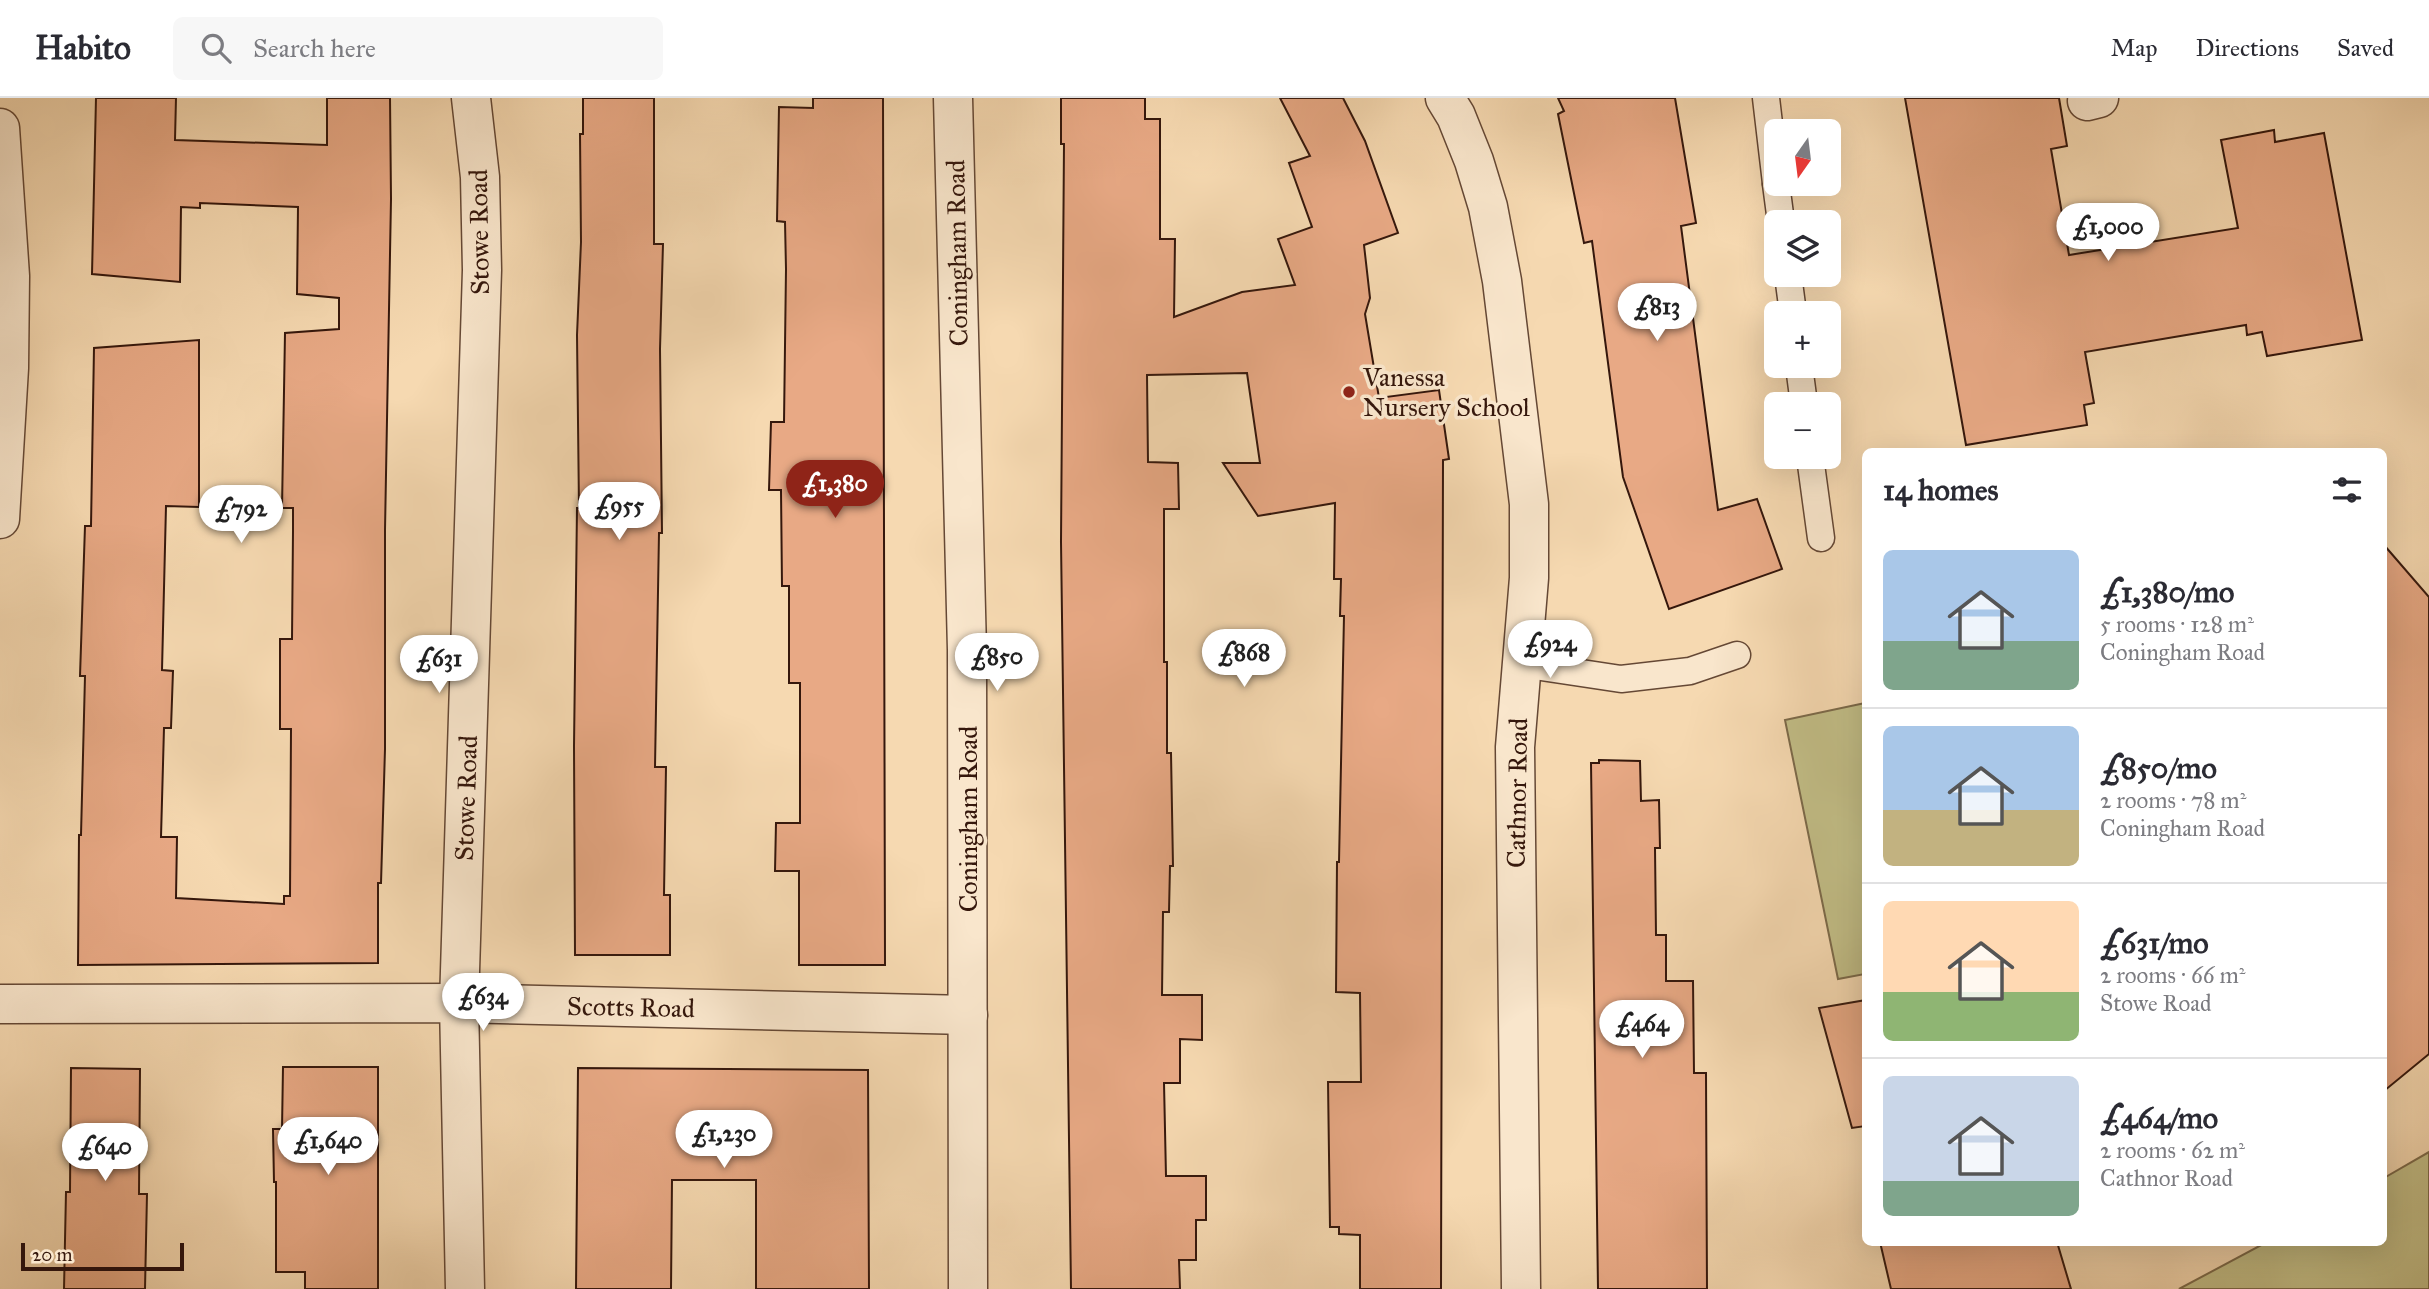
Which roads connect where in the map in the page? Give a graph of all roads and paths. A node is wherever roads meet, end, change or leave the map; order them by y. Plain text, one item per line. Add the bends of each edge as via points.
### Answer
1 (471, 98) edge
2 (953, 98) edge
3 (1445, 98) edge
4 (1766, 98) edge
5 (1768, 119) edge
6 (0, 128) edge
7 (1812, 469) edge
8 (0, 519) edge
9 (1821, 538) dead end
10 (1737, 655) dead end
11 (1522, 664) junction
12 (459, 1003) junction
13 (0, 1004) edge
14 (968, 1014) junction
15 (464, 1289) edge
16 (968, 1289) edge
17 (1521, 1289) edge

1 - 12 street, Stowe Road via 480,177 482,270
2 - 14 street, Coningham Road via 967,650
3 - 11 street, Cathnor Road via 1474,161 1488,206 1509,331 1529,504
4 - 5 lane
6 - 8 street via 10,276
7 - 9 lane
10 - 11 lane via 1690,671 1621,679
11 - 17 street, Cathnor Road via 1515,747
12 - 13 street, Scotts Road
12 - 14 street, Scotts Road
12 - 15 street, Stowe Road
14 - 16 street, Coningham Road

